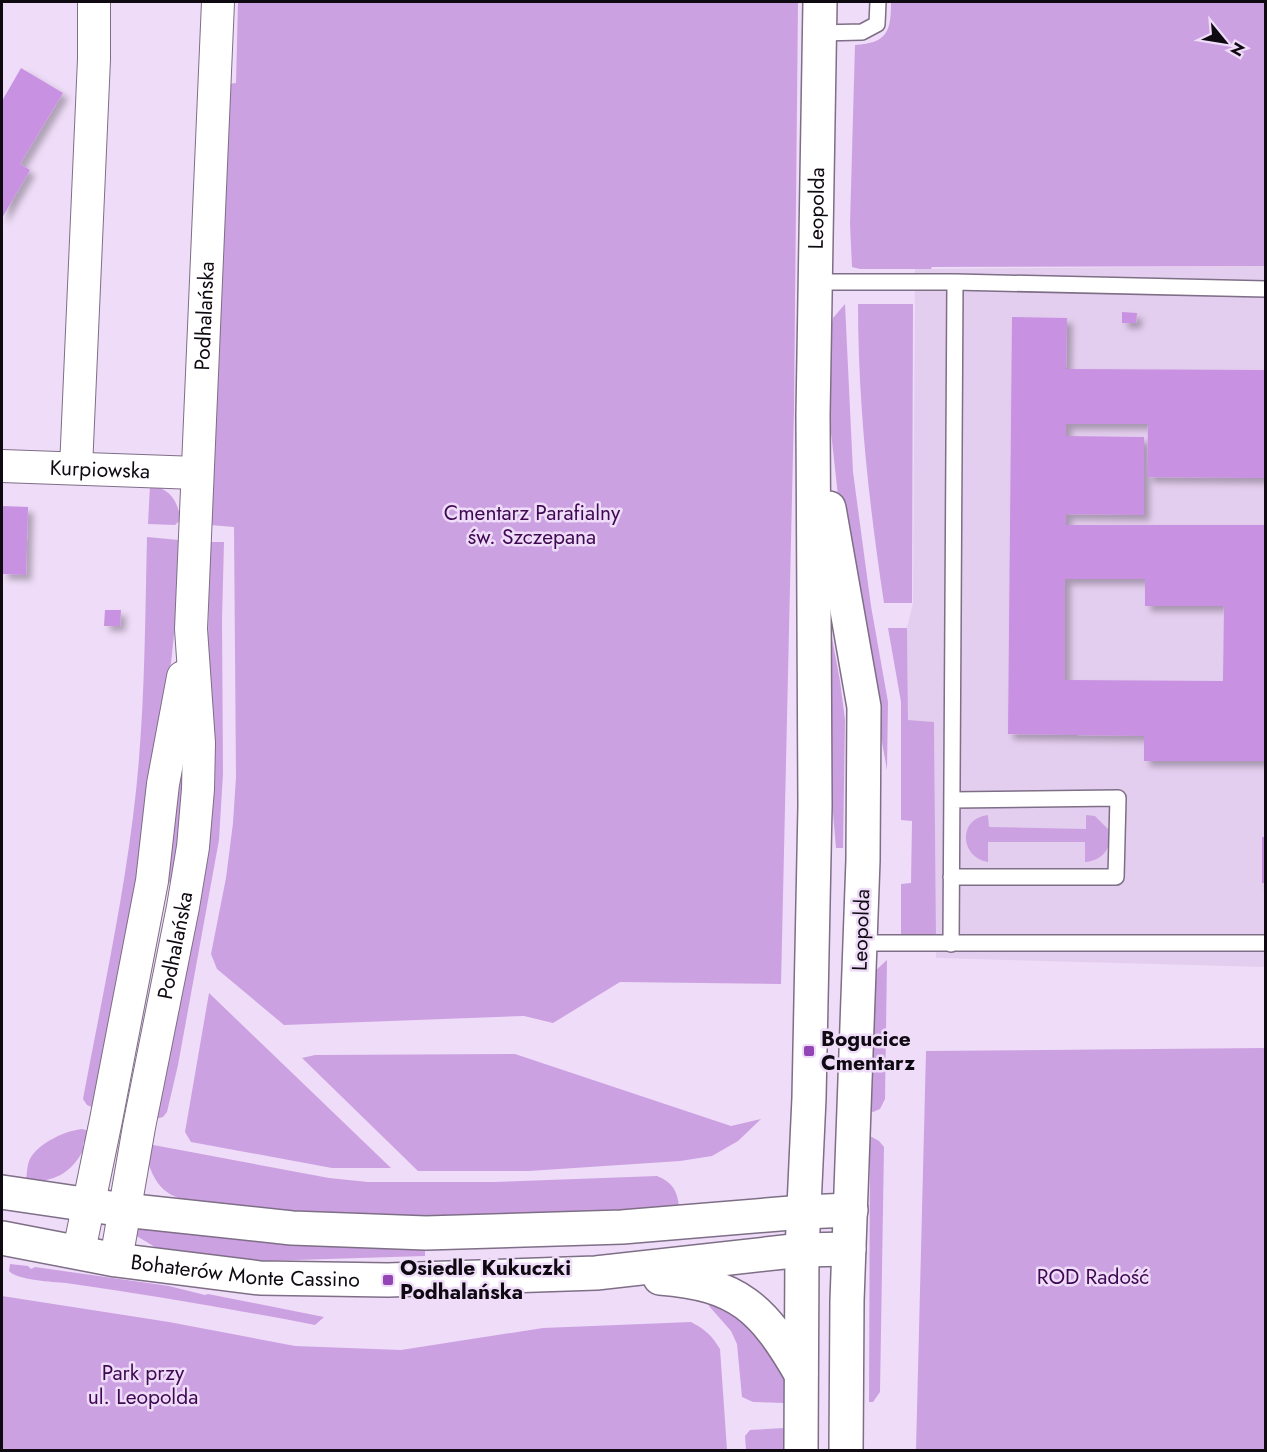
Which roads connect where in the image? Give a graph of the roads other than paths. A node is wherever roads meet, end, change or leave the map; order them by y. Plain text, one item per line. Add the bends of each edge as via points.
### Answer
1 (94, 2) edge
2 (218, 2) edge
3 (878, 2) edge
4 (820, 17) edge
5 (815, 282) junction
6 (955, 282) junction
7 (1266, 289) edge
8 (813, 415) junction
9 (2, 466) edge
10 (76, 468) junction
11 (197, 473) junction
12 (191, 629) junction
13 (952, 800) junction
14 (951, 877) junction
15 (1266, 943) edge
16 (860, 944) junction
17 (951, 944) junction
18 (2, 1192) edge
19 (89, 1205) junction
20 (124, 1210) junction
21 (851, 1210) junction
22 (803, 1212) junction
23 (2, 1238) edge
24 (849, 1249) junction
25 (802, 1250) junction
26 (79, 1251) junction
27 (116, 1260) junction
28 (596, 1273) junction
29 (801, 1374) junction
30 (801, 1450) edge
31 (846, 1450) edge

1 - 10 street
2 - 11 street, Podhalańska
3 - 4 lane via 877,24 862,32
4 - 5 street, Leopolda
5 - 6 lane
5 - 8 street, Leopolda
6 - 7 lane
6 - 13 lane
8 - 16 street, Leopolda via 864,708
8 - 22 street, Leopolda via 815,817
9 - 10 street, Kurpiowska
10 - 11 street, Kurpiowska
11 - 12 street, Podhalańska
12 - 19 street, Podhalańska via 163,784 152,881
12 - 20 street, Podhalańska via 200,766 193,847
13 - 14 lane
13 - 14 lane via 1118,798 1116,878
14 - 17 lane
15 - 17 lane
16 - 17 lane
16 - 21 street, Leopolda
18 - 19 street
19 - 20 street
19 - 26 street, Podhalańska
20 - 22 street via 292,1227 426,1233 622,1227
20 - 27 street, Podhalańska
21 - 22 street
21 - 24 street, Leopolda
22 - 25 street, Leopolda
23 - 26 street, Bohaterów Monte Cassino
24 - 25 street, Bohaterów Monte Cassino
24 - 31 street, Leopolda
25 - 28 street, Bohaterów Monte Cassino
25 - 29 street, Leopolda
26 - 27 street, Bohaterów Monte Cassino
27 - 28 street, Bohaterów Monte Cassino via 260,1278 388,1280
28 - 29 street via 669,1279 724,1290 761,1316
29 - 30 street, Leopolda

